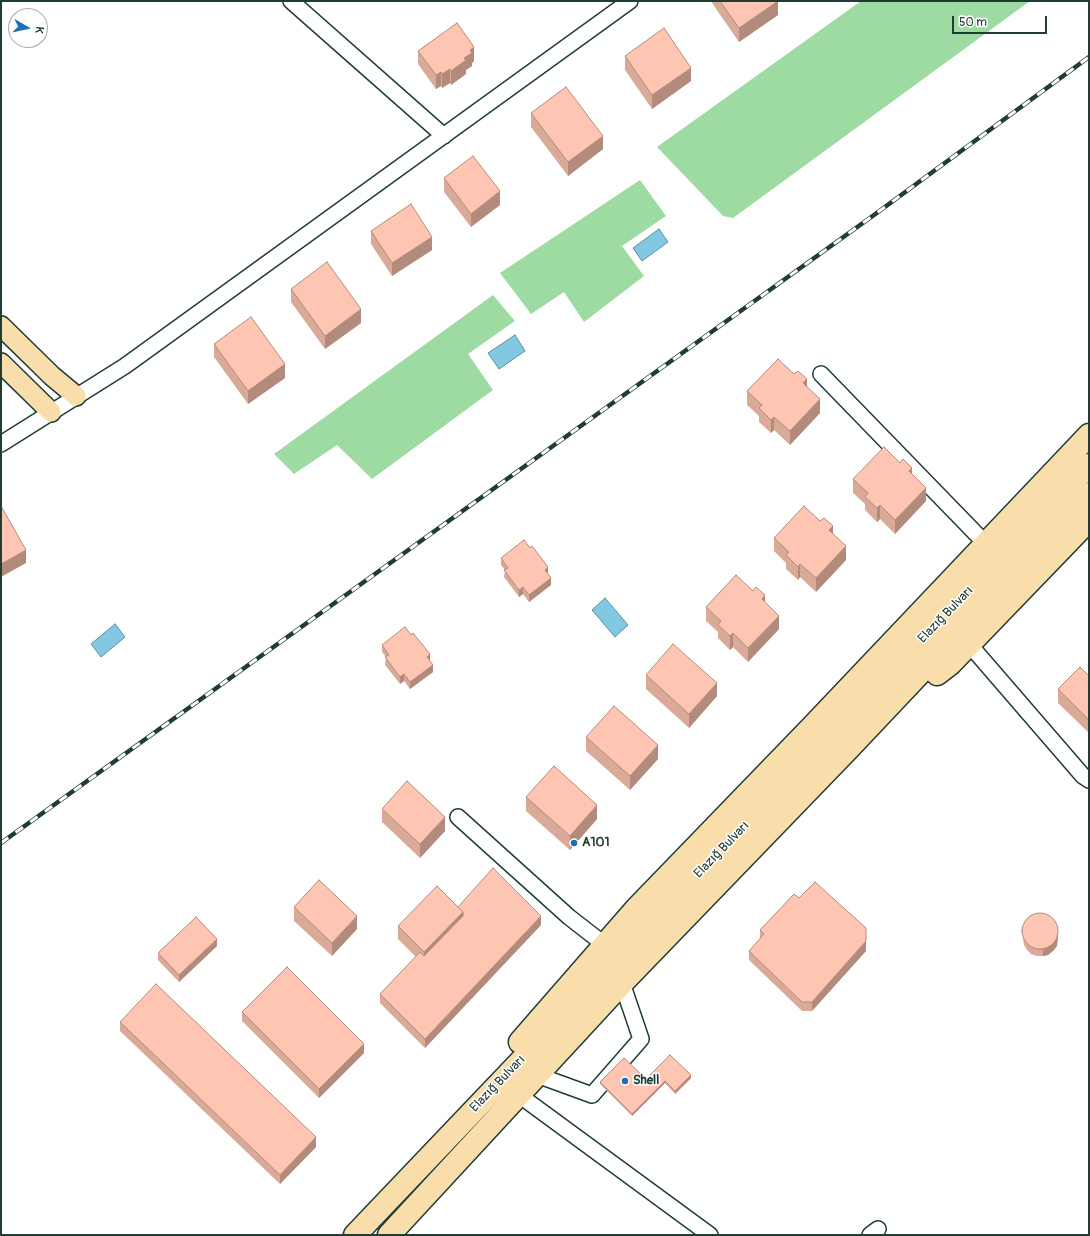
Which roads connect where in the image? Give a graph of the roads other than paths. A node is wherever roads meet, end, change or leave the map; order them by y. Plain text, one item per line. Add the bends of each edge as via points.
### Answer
1 (291, 1) edge
2 (630, 1) edge
3 (444, 136) junction
4 (1, 326) edge
5 (1, 363) edge
6 (821, 374) dead end
7 (76, 396) junction
8 (51, 412) junction
9 (1089, 434) edge
10 (1, 444) edge
11 (1089, 465) edge
12 (1089, 494) edge
13 (1089, 520) edge
14 (986, 544) junction
15 (969, 644) junction
16 (849, 748) junction
17 (1089, 780) edge
18 (458, 817) dead end
19 (605, 945) junction
20 (622, 983) junction
21 (537, 1075) junction
22 (519, 1095) junction
23 (442, 1144) junction
24 (355, 1235) edge
25 (389, 1235) edge
26 (710, 1235) edge

1 - 3 street
2 - 3 street
3 - 7 street via 125,366
4 - 7 main road
5 - 8 main road
6 - 14 street
7 - 8 street
8 - 10 street
9 - 14 highway
11 - 23 highway, Elazığ Bulvarı
12 - 16 highway, Elazığ Bulvarı
13 - 15 highway
14 - 19 highway via 636,909
15 - 16 highway via 950,664
15 - 17 street
16 - 20 highway, Elazığ Bulvarı
18 - 19 street
19 - 23 highway via 526,1034
20 - 21 highway, Elazığ Bulvarı
20 - 21 street via 641,1040 592,1095
21 - 22 highway, Elazığ Bulvarı
22 - 25 highway, Elazığ Bulvarı
22 - 26 street
23 - 24 highway, Elazığ Bulvarı

